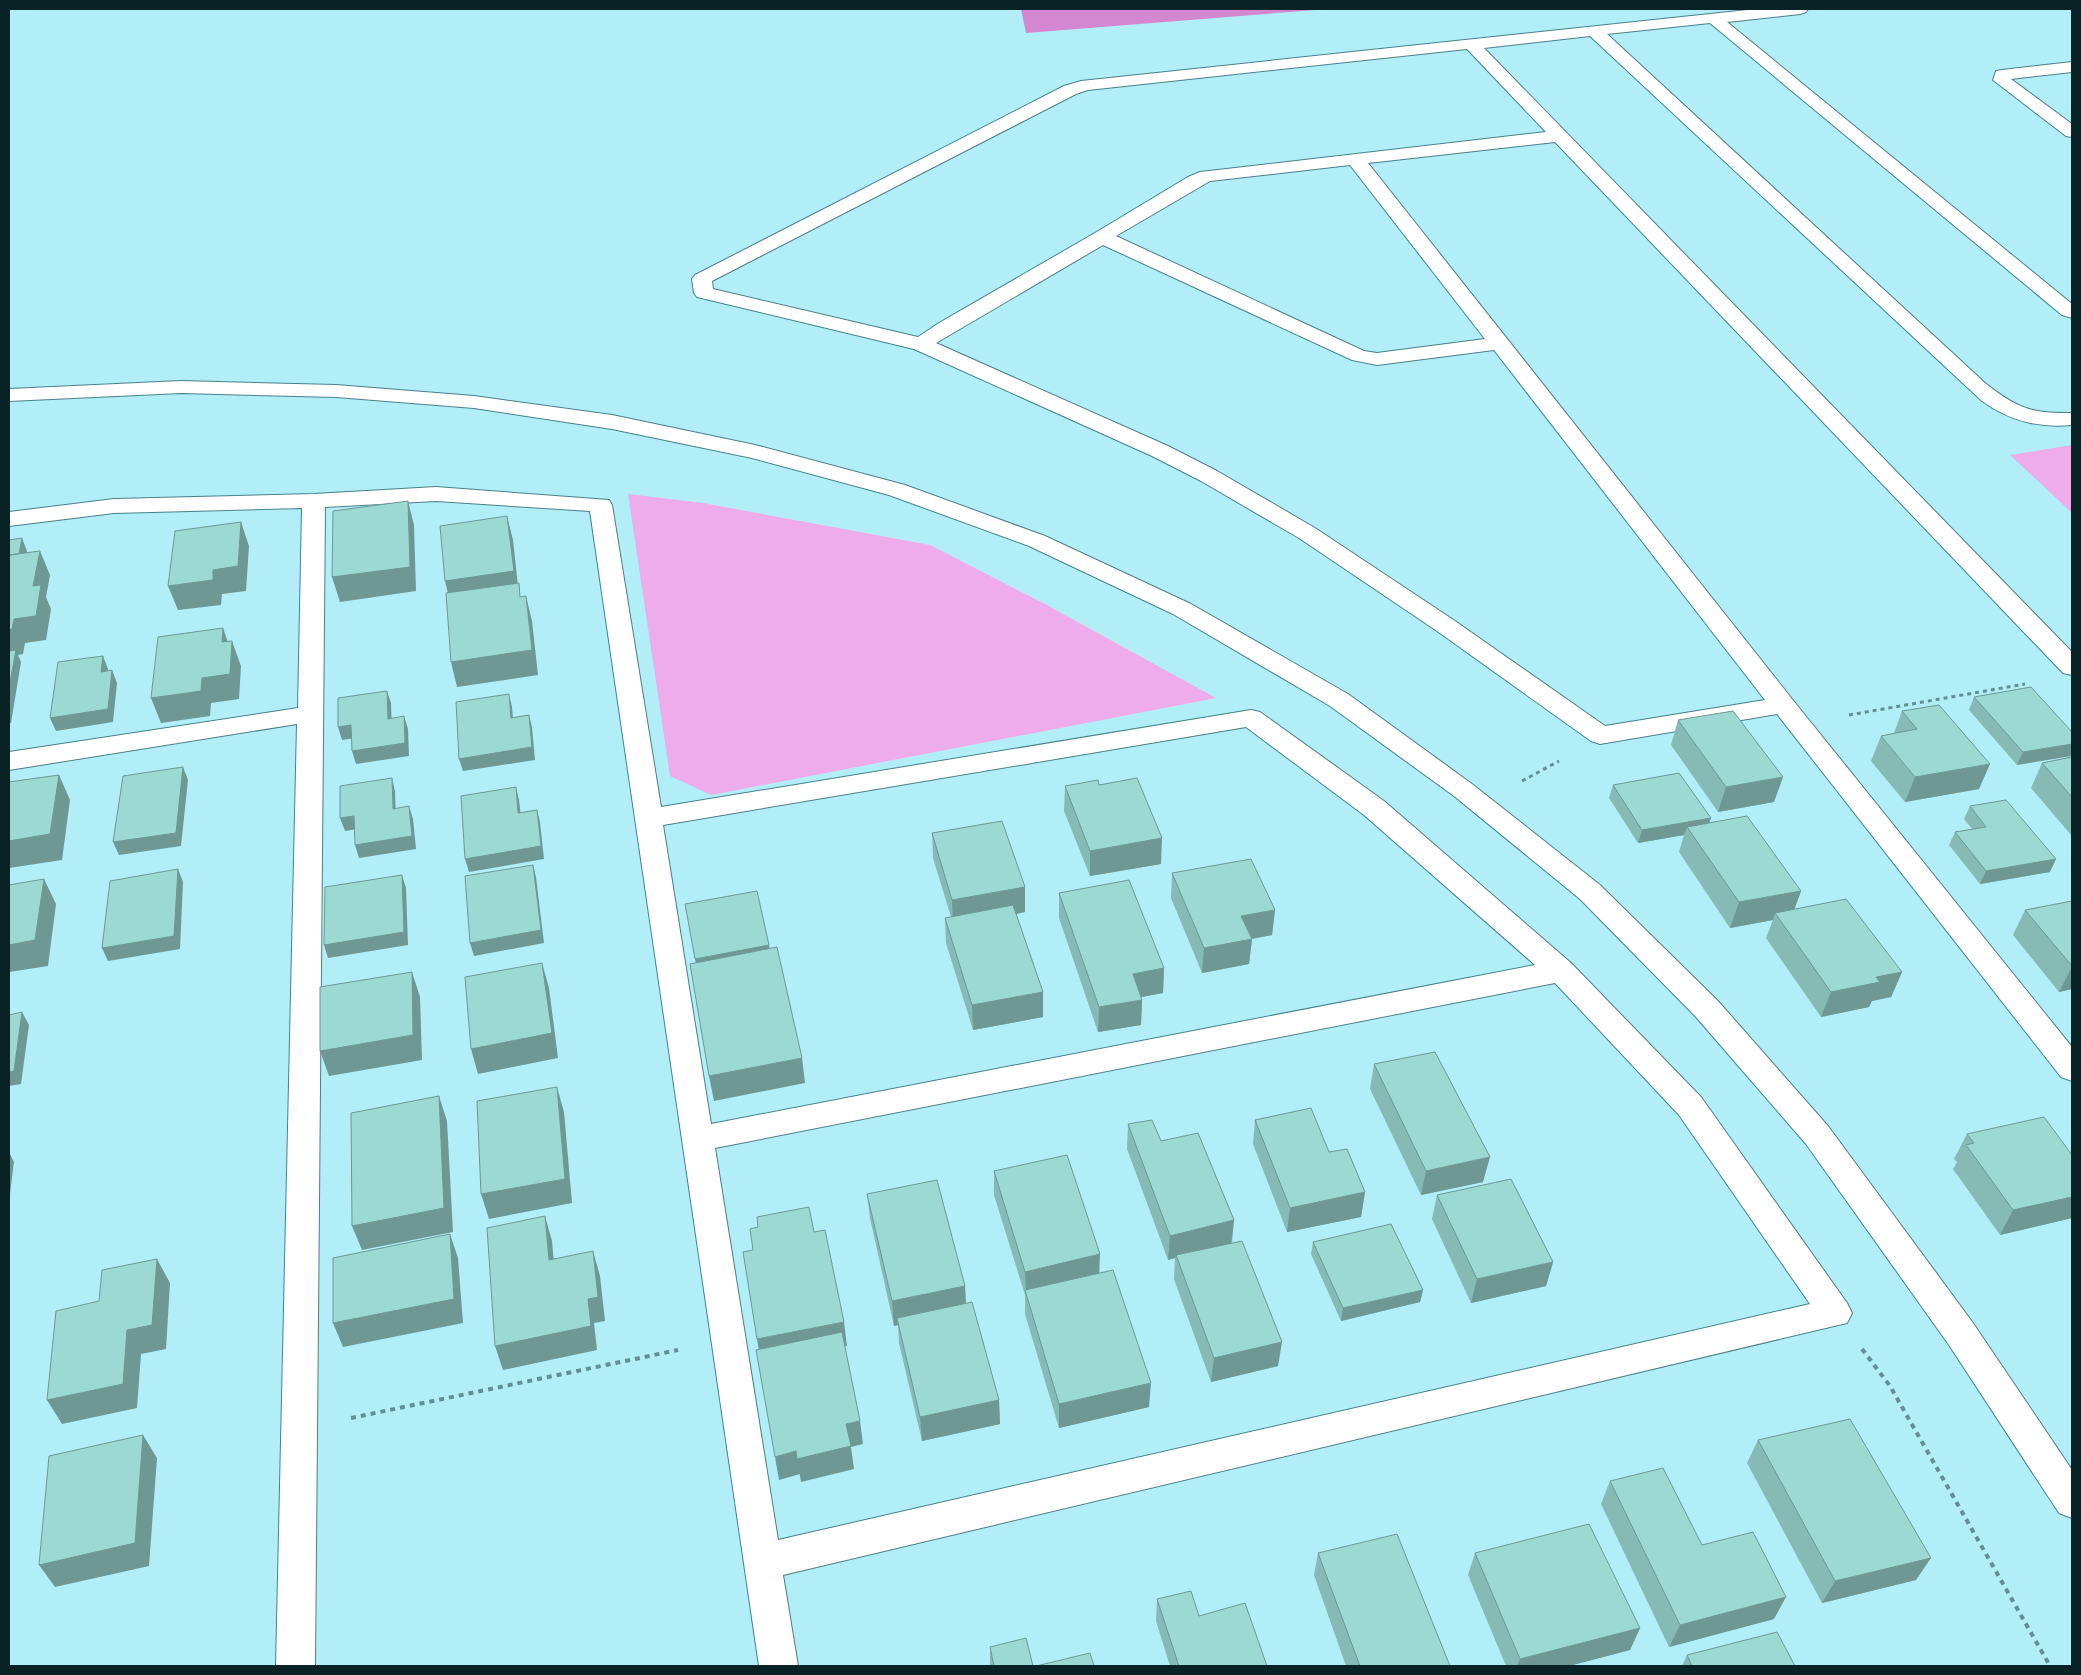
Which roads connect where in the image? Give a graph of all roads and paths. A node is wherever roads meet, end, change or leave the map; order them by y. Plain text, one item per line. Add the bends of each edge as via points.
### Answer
1 (1800, 9) edge
2 (1713, 18) junction
3 (1594, 31) junction
4 (1471, 44) junction
5 (2072, 67) edge
6 (2072, 132) edge
7 (1558, 136) junction
8 (1355, 159) junction
9 (1102, 236) junction
10 (2072, 312) edge
11 (1500, 343) junction
12 (921, 344) junction
13 (9, 395) edge
14 (2072, 419) edge
15 (314, 501) junction
16 (9, 519) edge
17 (2072, 668) edge
18 (2033, 683) dead end
19 (310, 714) junction
20 (1791, 714) junction
21 (9, 761) edge
22 (649, 818) junction
23 (1561, 971) junction
24 (2072, 1069) edge
25 (698, 1139) junction
26 (1835, 1313) junction
27 (727, 1340) junction
28 (299, 1428) junction
29 (2072, 1501) edge
30 (761, 1562) junction
31 (295, 1666) edge
32 (778, 1666) edge
33 (2050, 1666) edge

1 - 2 street
2 - 3 street
2 - 10 street
3 - 4 street
3 - 14 street via 2001,406 2025,417 2054,421
4 - 7 street
4 - 12 street via 1087,85 1070,90 702,279 704,293
5 - 6 street via 2002,75 2001,80
7 - 8 street
7 - 17 street
8 - 9 street via 1206,176
8 - 11 street
9 - 11 street via 1359,356 1377,359
9 - 12 street via 946,326
11 - 20 street
12 - 20 street via 1209,476 1315,539 1446,626 1600,735
13 - 29 street via 181,387 336,391 474,402 612,422 755,452 897,490 1037,542 1182,609 1339,700 1463,790 1590,892 1707,1009 1818,1135 1961,1334
15 - 16 street via 114,506
15 - 19 street
15 - 22 street via 436,494 601,505
18 - 20 path
19 - 21 street
19 - 28 street
20 - 24 street
22 - 23 street via 1251,718 1374,808
22 - 25 street
23 - 25 street
23 - 26 street via 1690,1106
25 - 27 street
26 - 30 street
26 - 33 path via 1890,1386
27 - 28 path
27 - 30 street
28 - 31 street
30 - 32 street

